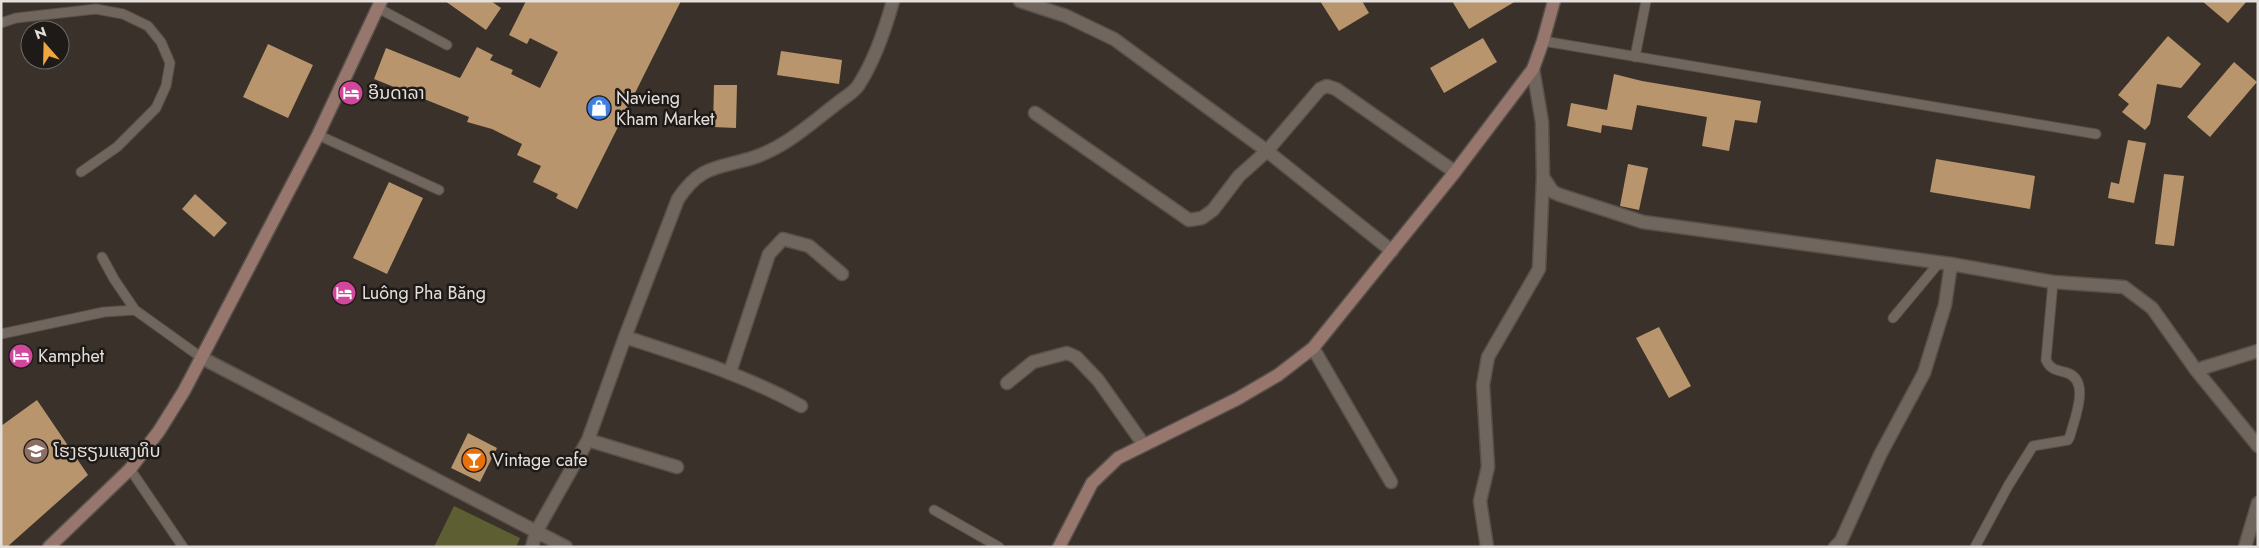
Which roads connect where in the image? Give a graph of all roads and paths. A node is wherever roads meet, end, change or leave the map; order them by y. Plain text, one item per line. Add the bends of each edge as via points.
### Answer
1 (893, 1) edge
2 (1020, 1) edge
3 (1554, 1) edge
4 (1646, 1) edge
5 (380, 5) edge
6 (1, 23) edge
7 (1543, 41) junction
8 (447, 45) dead end
9 (1635, 57) junction
10 (1532, 69) junction
11 (1035, 113) dead end
12 (2096, 134) dead end
13 (318, 135) junction
14 (1267, 151) junction
15 (81, 172) dead end
16 (1456, 172) junction
17 (1543, 177) junction
18 (439, 190) dead end
19 (1392, 251) junction
20 (102, 257) dead end
21 (1938, 264) junction
22 (1952, 264) junction
23 (842, 274) dead end
24 (2053, 282) junction
25 (135, 310) junction
26 (1893, 318) dead end
27 (1, 334) edge
28 (625, 338) junction
29 (1313, 348) junction
30 (2258, 351) edge
31 (202, 358) junction
32 (2196, 370) junction
33 (730, 372) junction
34 (1007, 383) dead end
35 (801, 406) dead end
36 (588, 440) junction
37 (1144, 445) junction
38 (2258, 446) edge
39 (677, 467) dead end
40 (130, 469) junction
41 (1391, 482) dead end
42 (2258, 503) edge
43 (934, 510) dead end
44 (536, 532) junction
45 (49, 547) edge
46 (183, 547) edge
47 (532, 547) edge
48 (566, 547) edge
49 (999, 547) edge
50 (1059, 547) edge
51 (1487, 547) edge
52 (1835, 547) edge
53 (1975, 547) edge
54 (2245, 547) edge

1 - 28 street via 883,37 857,87 793,138 751,158 712,168 686,189 678,200
2 - 14 street via 1066,16 1114,39
3 - 7 street
4 - 9 lane
5 - 8 lane
5 - 13 street
6 - 15 lane via 16,18 96,9 124,14 148,26 161,42 170,63 166,86 156,108 117,148
7 - 9 lane
7 - 10 street
9 - 12 lane
10 - 16 street
10 - 17 street via 1542,122
11 - 14 street via 1189,220 1202,218 1213,210 1239,176
13 - 18 lane
13 - 31 street
14 - 16 street via 1320,89 1327,86
14 - 19 street
16 - 19 street
17 - 21 street via 1553,192 1643,222
17 - 51 street via 1538,269 1488,357 1485,370 1488,467 1480,501
19 - 29 street
20 - 25 lane
21 - 22 street
21 - 26 lane
22 - 24 street
22 - 52 street via 1945,305 1924,373 1880,455 1841,541
23 - 33 street via 810,246 783,239 769,254
24 - 32 street via 2124,287 2152,308
24 - 53 lane via 2046,360 2055,370 2077,377 2080,392 2070,436 2068,440 2033,446
25 - 27 lane via 104,312
25 - 31 lane
28 - 33 street
28 - 36 street
29 - 37 street via 1236,399
29 - 41 street
30 - 32 street
31 - 40 street via 159,430
31 - 44 street
32 - 38 street
33 - 35 street
34 - 37 street via 1033,362 1067,353 1076,357 1098,380
36 - 39 street
36 - 44 street
37 - 50 street via 1118,458 1092,483
40 - 45 street
40 - 46 lane
42 - 54 street
43 - 49 lane
44 - 47 street
44 - 48 street

